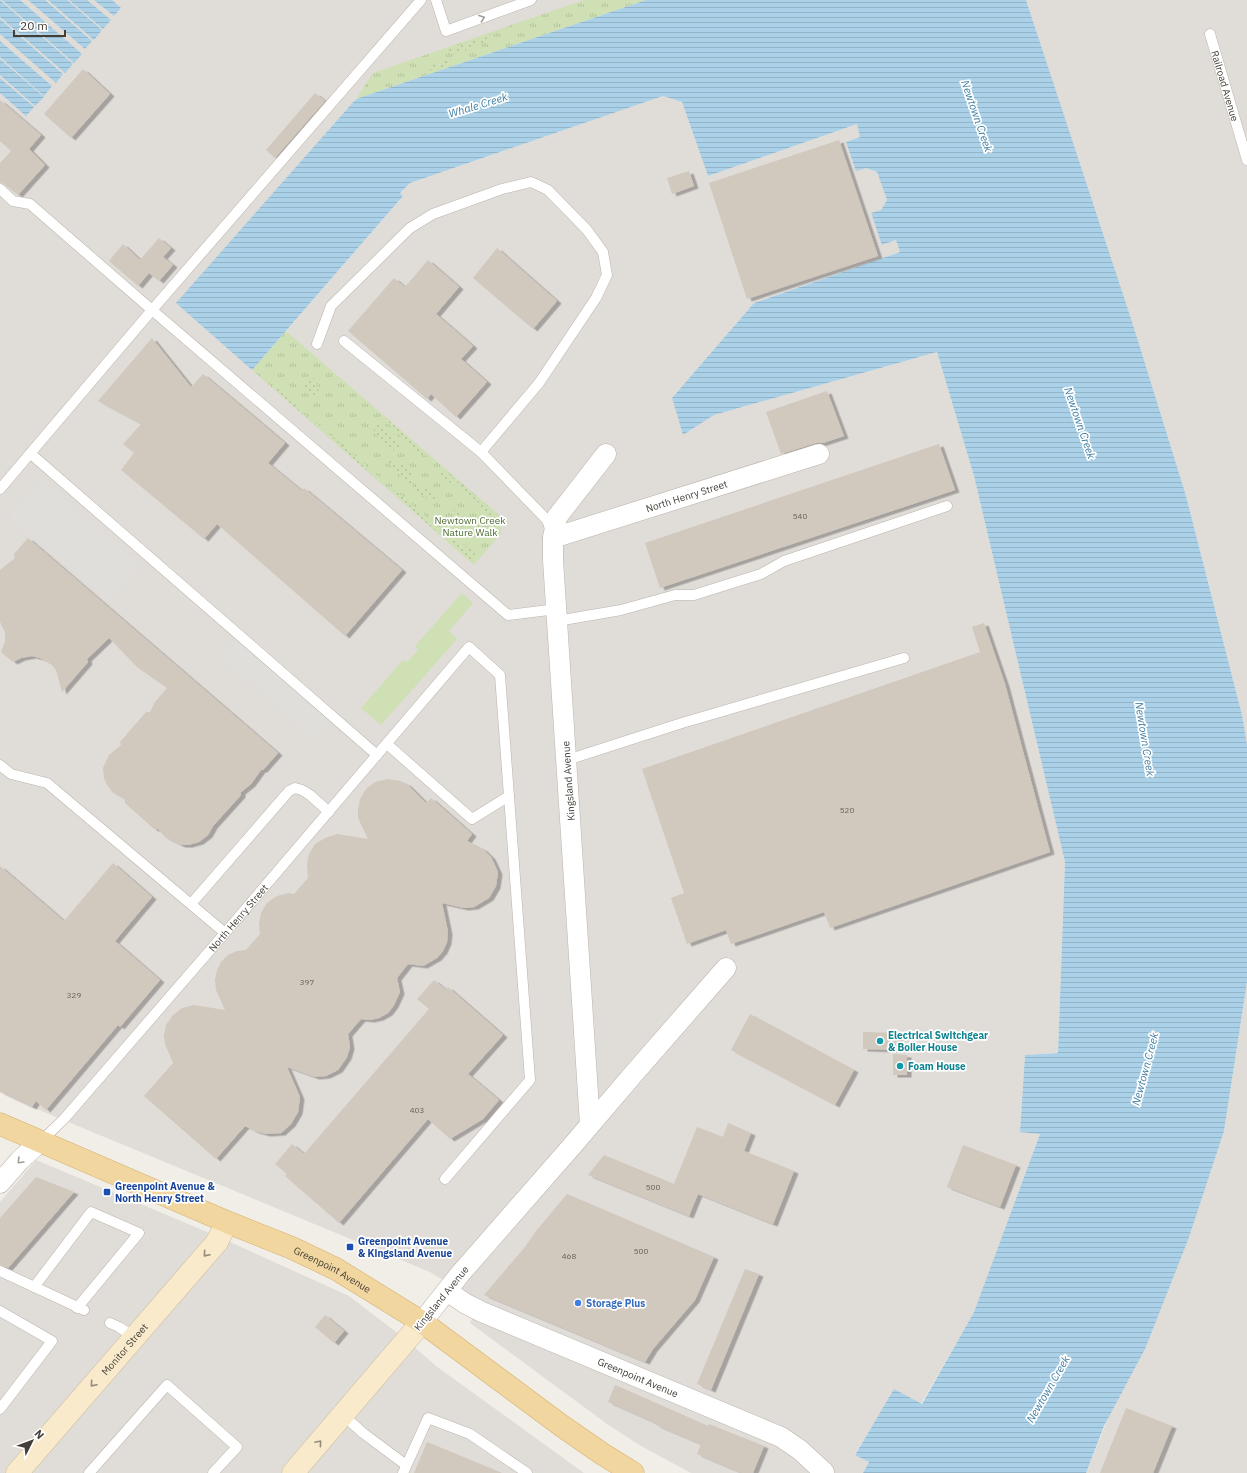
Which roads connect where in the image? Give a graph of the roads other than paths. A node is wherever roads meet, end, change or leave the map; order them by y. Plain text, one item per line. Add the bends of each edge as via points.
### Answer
1 (421, 0) edge
2 (436, 0) edge
3 (531, 0) edge
4 (1210, 34) dead end
5 (1247, 160) edge
6 (0, 189) edge
7 (152, 310) junction
8 (344, 340) dead end
9 (317, 344) dead end
10 (481, 452) junction
11 (31, 454) junction
12 (606, 454) dead end
13 (819, 454) dead end
14 (0, 489) edge
15 (947, 506) dead end
16 (554, 538) junction
17 (557, 615) junction
18 (904, 658) dead end
19 (387, 744) junction
20 (377, 755) junction
21 (567, 760) junction
22 (0, 764) edge
23 (509, 796) junction
24 (329, 812) junction
25 (191, 904) junction
26 (225, 933) junction
27 (726, 968) dead end
28 (0, 1124) edge
29 (590, 1124) junction
30 (41, 1141) junction
31 (444, 1179) dead end
32 (0, 1183) edge
33 (227, 1222) junction
34 (0, 1271) edge
35 (34, 1287) junction
36 (447, 1291) junction
37 (0, 1312) edge
38 (422, 1322) junction
39 (110, 1323) dead end
40 (134, 1337) junction
41 (0, 1409) edge
42 (343, 1415) junction
43 (404, 1469) edge
44 (824, 1472) edge
45 (17, 1473) edge
46 (89, 1473) edge
47 (213, 1473) edge
48 (293, 1473) edge
49 (527, 1473) edge
50 (632, 1473) edge

1 - 7 lane
2 -> 3 lane via 446,31
4 - 5 lane, Railroad Avenue
6 - 7 lane via 13,201 30,204
7 - 11 lane
7 - 17 lane via 508,615
8 - 10 lane
9 - 10 lane via 331,306 410,228 433,214 502,189 531,182 548,190 587,230 603,252 607,275 596,298 539,383
10 - 16 lane via 547,520
11 - 14 lane
11 - 20 lane
12 - 16 street, Kingsland Avenue via 557,518
13 - 16 street, North Henry Street
15 - 17 lane via 784,561 761,574 694,595 675,595 622,610
16 - 17 street, Kingsland Avenue
17 - 21 street, Kingsland Avenue
18 - 21 lane via 682,723
19 - 20 lane, North Henry Street
19 - 23 lane via 472,819
19 - 23 lane, North Henry Street via 469,647 500,675
20 - 24 lane, North Henry Street
21 - 29 street, Kingsland Avenue
22 - 25 lane via 11,774 47,783
23 - 31 lane via 530,1080
24 - 25 lane via 302,790 295,788 289,791
24 - 26 lane, North Henry Street
25 - 26 lane
26 - 30 lane, North Henry Street via 64,1119
27 - 29 street, Kingsland Avenue
28 - 30 main road, Greenpoint Avenue
29 - 36 street, Kingsland Avenue
30 -> 32 street, North Henry Street
30 - 33 main road, Greenpoint Avenue
33 - 38 main road, Greenpoint Avenue via 324,1263
33 -> 40 main road, Monitor Street via 216,1242
34 - 35 lane
35 - 35 lane via 81,1309 139,1233 92,1212
36 - 38 street, Kingsland Avenue
36 - 44 street, Greenpoint Avenue via 478,1310 781,1438 800,1450
37 - 41 lane via 52,1341
38 - 42 main road, Kingsland Avenue
38 - 50 main road, Greenpoint Avenue via 562,1426
39 - 40 lane
40 -> 45 main road, Monitor Street
42 - 43 lane
48 -> 42 main road, Kingsland Avenue
43 - 49 lane via 428,1418 470,1434
46 - 47 lane via 167,1385 236,1447

